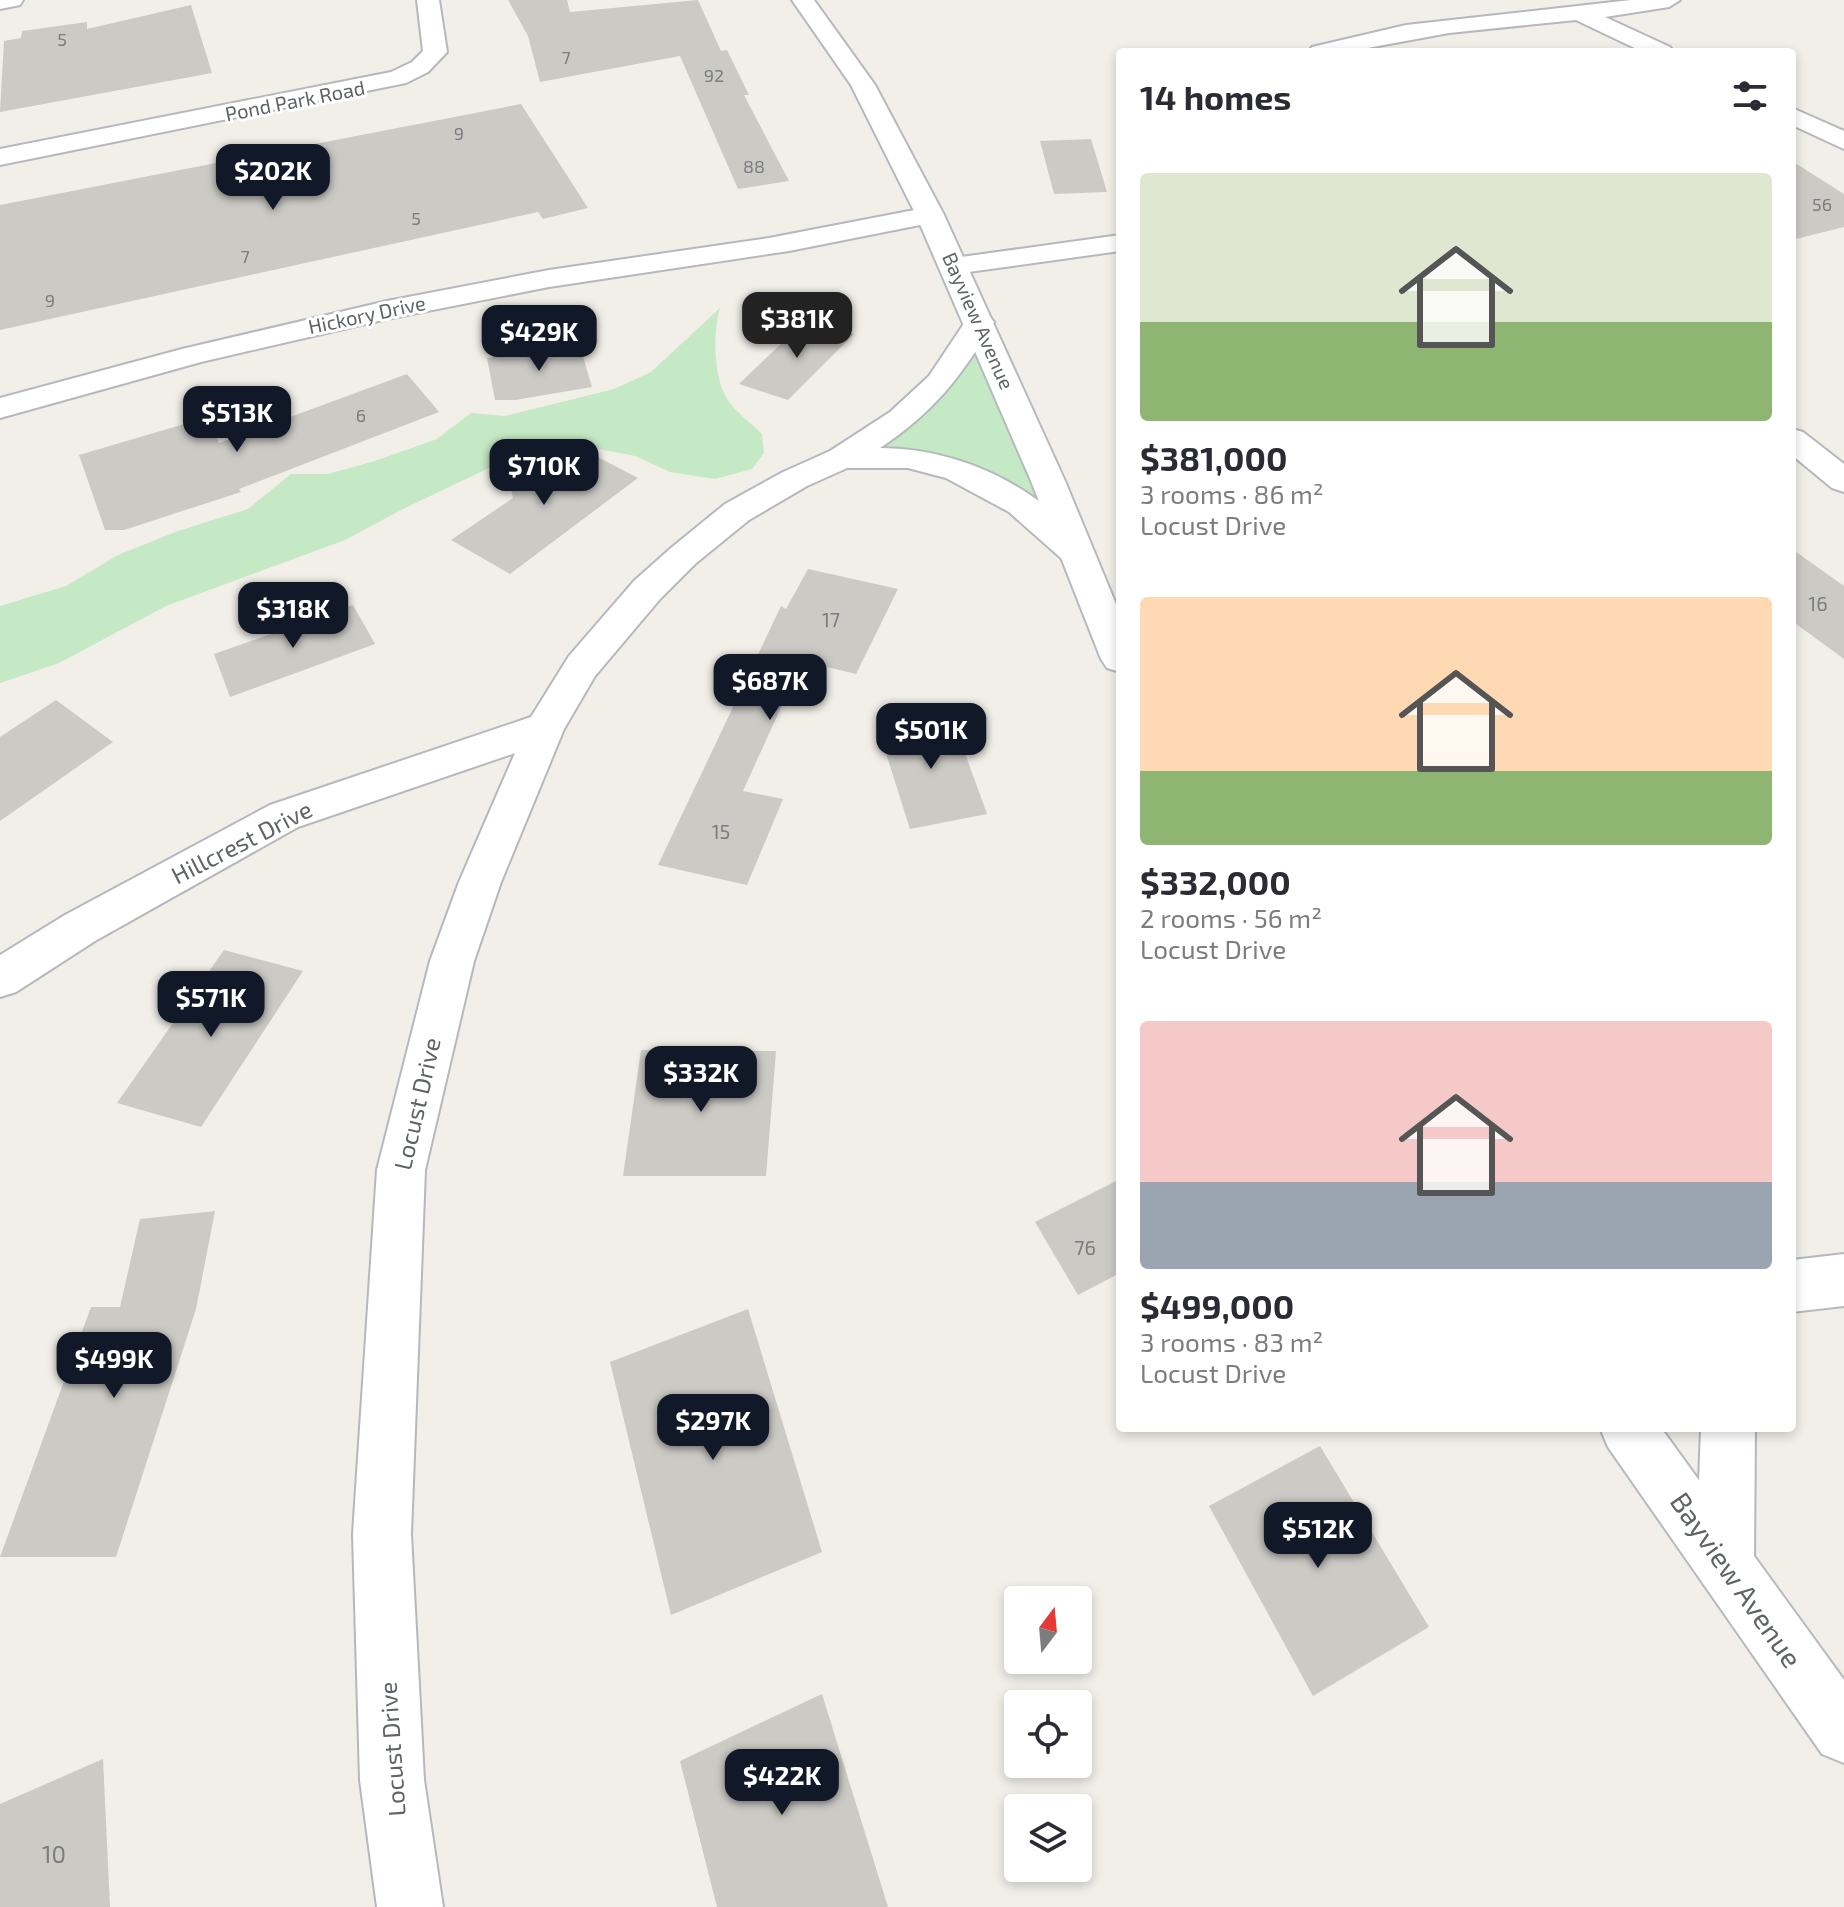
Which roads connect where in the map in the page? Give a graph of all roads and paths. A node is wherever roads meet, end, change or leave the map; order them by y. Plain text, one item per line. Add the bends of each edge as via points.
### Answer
1 (12, 0) edge
2 (428, 0) edge
3 (1669, 0) edge
4 (807, 1) edge
5 (0, 2) edge
6 (1580, 14) junction
7 (1335, 48) edge
8 (1653, 48) edge
9 (1796, 117) edge
10 (1844, 141) edge
11 (0, 157) edge
12 (930, 215) junction
13 (1116, 242) edge
14 (954, 266) junction
15 (979, 322) junction
16 (0, 408) edge
17 (1796, 442) edge
18 (842, 458) junction
19 (1844, 481) edge
20 (1073, 550) junction
21 (1116, 650) edge
22 (545, 727) junction
23 (0, 978) edge
24 (1844, 1280) edge
25 (1796, 1286) edge
26 (1630, 1432) edge
27 (1728, 1432) edge
28 (1725, 1564) junction
29 (1844, 1732) edge
30 (410, 1907) edge

1 - 5 street
2 - 11 street, Pond Park Road via 435,52 398,78
3 - 6 street
4 - 12 street, Bayview Avenue via 863,85
6 - 7 street via 1387,34
6 - 8 street
9 - 10 street
12 - 14 street, Bayview Avenue
12 - 16 street, Hickory Drive via 769,246 518,283 303,328
13 - 14 street
14 - 15 street, Bayview Avenue
15 - 18 street, Locust Drive via 932,392
15 - 20 street, Bayview Avenue
17 - 19 street
18 - 20 street, Locust Drive via 908,458 957,470 1021,504
18 - 22 street, Locust Drive via 737,512 683,556 582,666
20 - 21 street, Bayview Avenue
22 - 23 street, Hillcrest Drive via 284,816
22 - 30 street, Locust Drive via 452,961 401,1170 382,1534 392,1780
24 - 25 street
26 - 28 street, Bayview Avenue
27 - 28 street
28 - 29 street, Bayview Avenue

